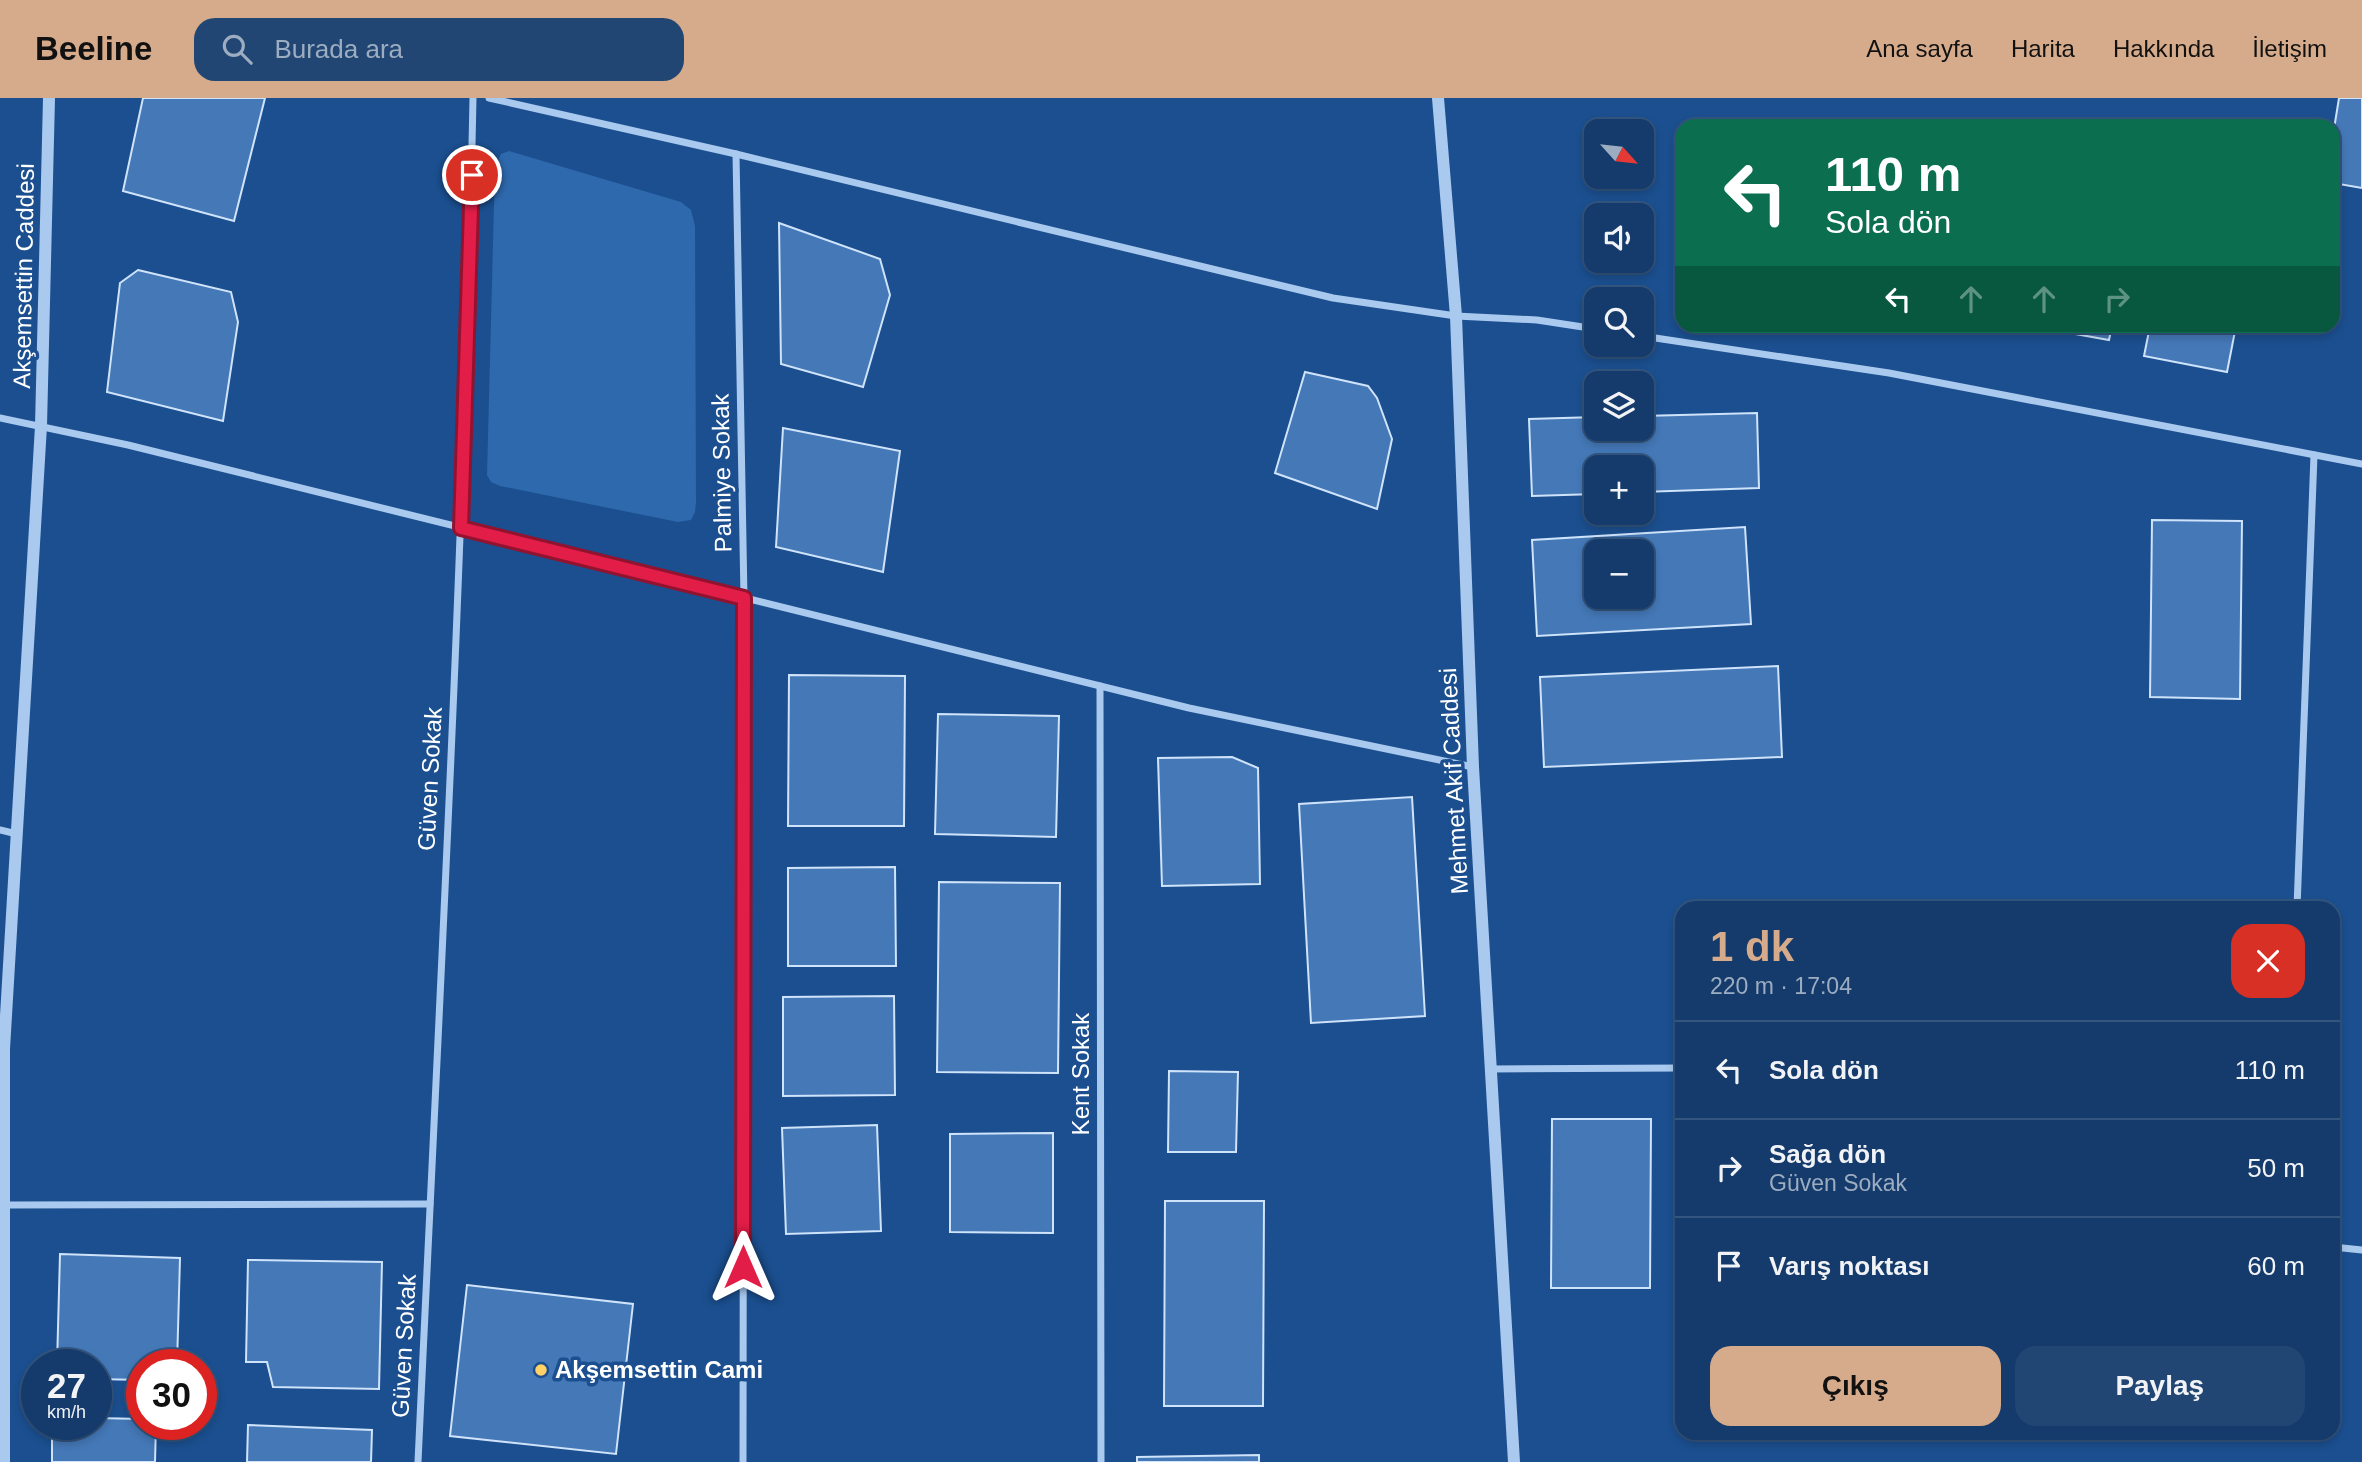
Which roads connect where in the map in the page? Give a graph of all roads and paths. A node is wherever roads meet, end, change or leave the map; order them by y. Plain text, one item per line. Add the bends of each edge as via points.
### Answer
1 (49, 98) edge
2 (473, 98) edge
3 (489, 98) edge
4 (1438, 98) edge
5 (736, 154) junction
6 (1456, 316) junction
7 (1584, 327) edge
8 (1654, 338) edge
9 (0, 418) edge
10 (41, 426) junction
11 (2314, 455) junction
12 (2362, 464) edge
13 (461, 528) junction
14 (744, 598) junction
15 (1100, 686) junction
16 (1473, 767) junction
17 (0, 830) edge
18 (17, 834) junction
19 (2297, 901) edge
20 (1675, 1068) edge
21 (1489, 1069) junction
22 (430, 1203) junction
23 (4, 1205) junction
24 (2340, 1248) edge
25 (2362, 1250) edge
26 (2, 1388) edge
27 (4, 1462) edge
28 (418, 1462) edge
29 (743, 1462) edge
30 (1101, 1462) edge
31 (1514, 1462) edge

1 - 10 street, Akşemsettin Caddesi
2 - 13 street, Güven Sokak
3 - 5 street
4 - 6 street, Mehmet Akif Caddesi
5 - 6 street via 1333,298
5 - 14 street, Palmiye Sokak
6 - 7 street
6 - 16 street, Mehmet Akif Caddesi
8 - 11 street via 1889,373
9 - 10 street
10 - 13 street
10 - 18 street, Akşemsettin Caddesi
11 - 12 street
11 - 19 street
13 - 14 street
13 - 22 street, Güven Sokak
14 - 15 street
14 - 29 street, Palmiye Sokak
15 - 16 street
15 - 30 street, Kent Sokak
16 - 21 street, Mehmet Akif Caddesi
17 - 18 street
18 - 23 street, Akşemsettin Caddesi via 4,1049
20 - 21 street
21 - 31 street, Mehmet Akif Caddesi
22 - 23 street
22 - 28 street, Güven Sokak
23 - 26 street, Akşemsettin Caddesi
24 - 25 street
26 - 27 street, Akşemsettin Caddesi

